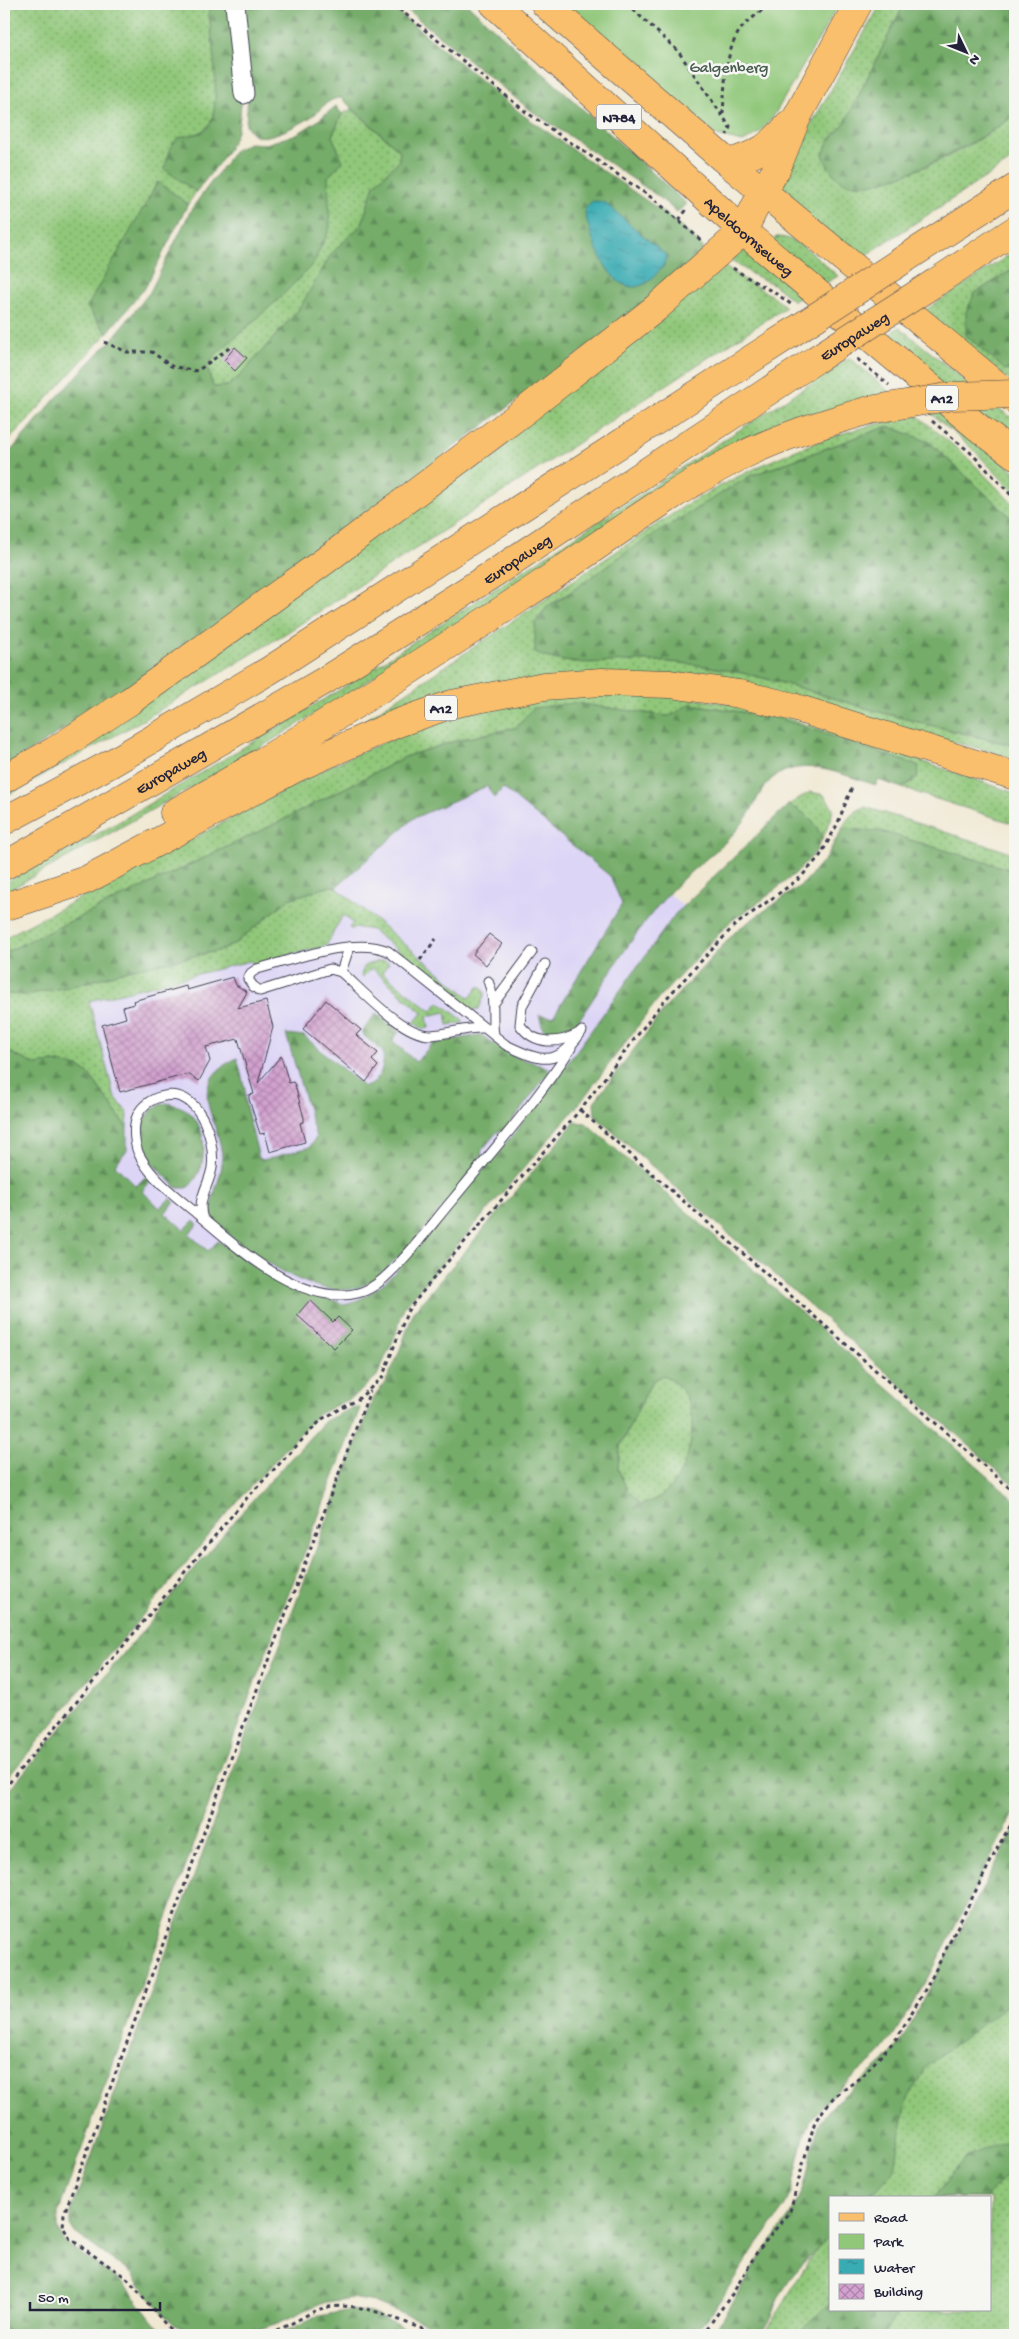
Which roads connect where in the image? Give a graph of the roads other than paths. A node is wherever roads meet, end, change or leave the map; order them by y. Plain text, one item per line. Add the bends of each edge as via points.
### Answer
1 (234, 4) edge
2 (494, 4) edge
3 (545, 4) edge
4 (858, 4) edge
5 (244, 94) dead end
6 (797, 116) junction
7 (729, 163) junction
8 (1015, 188) edge
9 (763, 191) junction
10 (1015, 230) edge
11 (743, 231) junction
12 (1015, 394) edge
13 (1015, 400) edge
14 (1015, 455) edge
15 (1015, 776) edge
16 (4, 779) edge
17 (4, 822) edge
18 (4, 866) edge
19 (4, 906) edge
20 (349, 948) junction
21 (532, 952) dead end
22 (545, 964) dead end
23 (341, 972) junction
24 (488, 981) dead end
25 (494, 1003) junction
26 (485, 1028) junction
27 (494, 1035) junction
28 (571, 1048) junction
29 (203, 1219) junction

1 - 5 street
2 - 11 main road, Apeldoornseweg / N784
3 - 7 main road, N784
4 - 6 main road
6 - 7 main road via 773,143 759,153
6 - 9 main road via 776,170
7 - 9 main road, N784
8 - 17 main road, bridge via 270,670
9 - 11 main road
9 - 13 main road, N784
10 - 18 main road, Europaweg, bridge via 496,572 332,676
11 - 14 main road, Apeldoornseweg / N784
11 - 16 main road via 641,320 326,560 130,701 54,751
12 - 19 main road, A12, bridge via 953,396 870,410 738,458 678,492 518,600 323,723 195,801
15 - 19 main road, A12 via 807,711 739,694 670,684 602,682 544,686 452,704 398,723 296,768 86,880
20 - 23 lane
20 - 23 lane via 257,969 248,979 260,991 330,969
20 - 26 lane via 376,946 388,951
21 - 25 lane
22 - 28 lane via 522,1006 520,1025 541,1041 569,1039 582,1032
23 - 26 lane via 401,1023 418,1033 431,1035
24 - 25 lane
25 - 27 lane
26 - 27 lane
27 - 28 lane via 506,1045 538,1058 562,1055
28 - 29 lane via 510,1131 395,1267 371,1288 337,1295 292,1282 247,1256
29 - 29 lane via 151,1172 137,1150 136,1118 140,1109 159,1097 177,1096 188,1101 198,1109 205,1123 212,1167 200,1204

